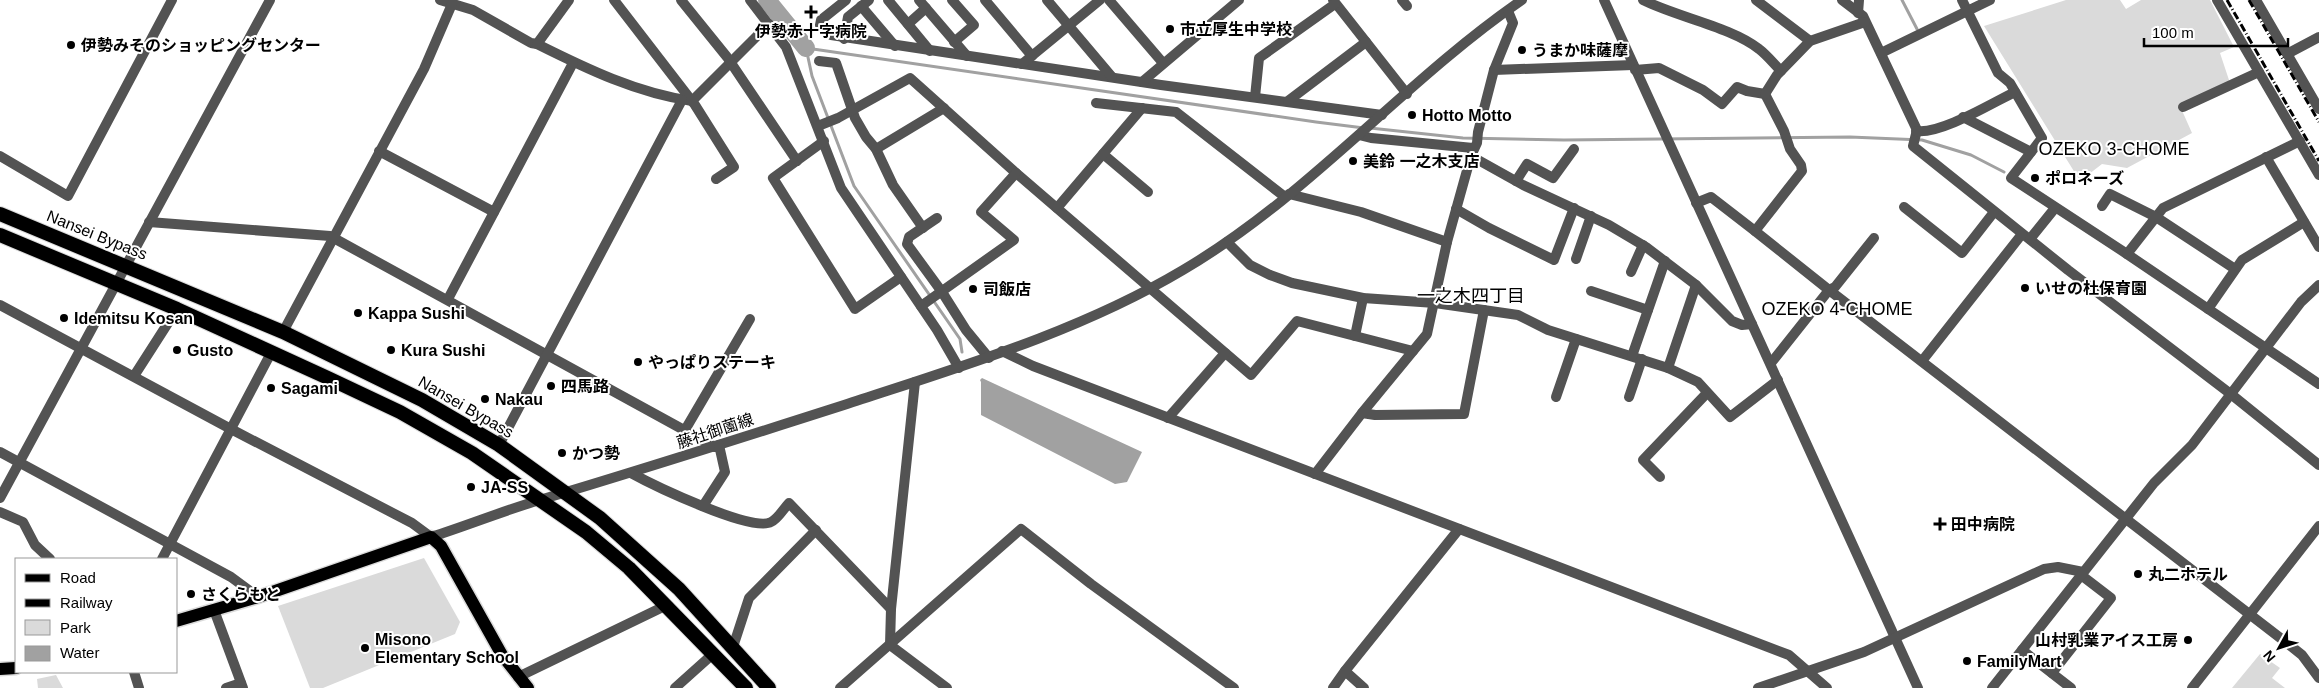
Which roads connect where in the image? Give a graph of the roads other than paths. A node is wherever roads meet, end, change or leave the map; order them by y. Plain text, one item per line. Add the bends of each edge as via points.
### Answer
1 (172, 0) edge
2 (270, 0) edge
3 (440, 0) edge
4 (569, 0) edge
5 (614, 0) edge
6 (681, 0) edge
7 (750, 0) edge
8 (846, 0) edge
9 (888, 0) edge
10 (919, 0) edge
11 (952, 0) edge
12 (985, 0) edge
13 (1047, 0) edge
14 (1100, 0) edge
15 (1110, 0) edge
16 (1239, 0) edge
17 (1522, 0) edge
18 (1604, 0) edge
19 (1643, 0) edge
20 (1756, 0) edge
21 (1842, 0) edge
22 (1859, 0) edge
23 (1962, 0) edge
24 (1990, 0) edge
25 (2217, 0) edge
26 (2256, 0) edge
27 (1334, 2) edge
28 (865, 3) edge
29 (452, 4) junction
30 (926, 8) junction
31 (1508, 11) junction
32 (1968, 11) junction
33 (1858, 13) junction
34 (1866, 22) junction
35 (769, 24) junction
36 (908, 24) junction
37 (1069, 26) junction
38 (2319, 37) edge
39 (844, 38) junction
40 (1810, 41) junction
41 (954, 42) junction
42 (1366, 42) junction
43 (537, 44) junction
44 (894, 46) junction
45 (930, 51) junction
46 (1881, 53) junction
47 (2288, 54) junction
48 (967, 56) junction
49 (1032, 56) junction
50 (819, 60) dead end
51 (573, 62) junction
52 (730, 63) junction
53 (1164, 63) junction
54 (1022, 64) junction
55 (1634, 67) junction
56 (1494, 70) junction
57 (1781, 71) junction
58 (2259, 72) junction
59 (1112, 77) junction
60 (1142, 82) junction
61 (2015, 92) junction
62 (1407, 94) junction
63 (1766, 94) junction
64 (1255, 97) junction
65 (687, 100) junction
66 (1288, 101) junction
67 (1096, 102) dead end
68 (2183, 107) dead end
69 (944, 108) junction
70 (1142, 108) junction
71 (852, 109) junction
72 (2319, 109) edge
73 (1963, 117) junction
74 (1378, 118) junction
75 (822, 125) junction
76 (1916, 132) junction
77 (1359, 134) junction
78 (824, 141) junction
79 (2300, 141) junction
80 (1475, 145) junction
81 (876, 149) junction
82 (1574, 149) dead end
83 (379, 151) junction
84 (2031, 152) junction
85 (1103, 154) junction
86 (0, 156) edge
87 (2266, 157) junction
88 (797, 161) junction
89 (1016, 173) junction
90 (2319, 175) edge
91 (716, 179) dead end
92 (1516, 182) junction
93 (1148, 192) dead end
94 (1287, 196) junction
95 (1696, 203) junction
96 (2102, 206) dead end
97 (1904, 207) dead end
98 (1057, 208) junction
99 (1456, 208) junction
100 (1574, 208) junction
101 (2055, 208) junction
102 (494, 212) junction
103 (1994, 212) junction
104 (0, 214) edge
105 (1591, 216) junction
106 (2156, 217) junction
107 (937, 218) dead end
108 (149, 222) junction
109 (2304, 222) junction
110 (923, 228) junction
111 (1755, 231) junction
112 (0, 236) edge
113 (333, 237) junction
114 (2026, 237) junction
115 (1874, 238) dead end
116 (1227, 242) junction
117 (1447, 242) junction
118 (1643, 245) junction
119 (2319, 247) edge
120 (2126, 254) junction
121 (1576, 259) dead end
122 (1665, 261) junction
123 (127, 266) junction
124 (2235, 269) junction
125 (1631, 272) dead end
126 (902, 277) junction
127 (116, 283) junction
128 (1696, 285) junction
129 (2319, 285) edge
130 (1150, 288) junction
131 (1828, 290) junction
132 (1591, 291) dead end
133 (941, 293) junction
134 (1363, 298) junction
135 (448, 300) junction
136 (1435, 303) junction
137 (0, 305) edge
138 (922, 305) junction
139 (177, 309) junction
140 (2208, 309) junction
141 (1484, 310) junction
142 (1648, 310) junction
143 (750, 319) dead end
144 (1752, 324) junction
145 (283, 332) junction
146 (1355, 336) junction
147 (1576, 339) junction
148 (2265, 347) junction
149 (81, 348) junction
150 (1002, 351) junction
151 (1413, 351) junction
152 (271, 353) junction
153 (1225, 353) junction
154 (546, 355) junction
155 (989, 358) junction
156 (1637, 358) junction
157 (1922, 361) junction
158 (1771, 363) junction
159 (959, 368) junction
160 (1668, 368) junction
161 (134, 376) junction
162 (1778, 380) junction
163 (915, 382) junction
164 (2319, 384) edge
165 (1707, 393) junction
166 (2232, 395) junction
167 (1629, 397) dead end
168 (1556, 398) dead end
169 (1362, 413) junction
170 (1168, 418) junction
171 (229, 428) junction
172 (685, 430) junction
173 (499, 445) junction
174 (717, 446) junction
175 (0, 452) edge
176 (18, 462) junction
177 (2319, 464) edge
178 (631, 473) junction
179 (1315, 474) junction
180 (1660, 477) dead end
181 (566, 492) junction
182 (0, 498) edge
183 (541, 500) junction
184 (703, 506) junction
185 (0, 512) edge
186 (2125, 519) junction
187 (2319, 526) edge
188 (1459, 529) junction
189 (816, 530) junction
190 (432, 537) junction
191 (170, 543) junction
192 (49, 558) edge
193 (162, 558) edge
194 (2082, 573) junction
195 (258, 596) junction
196 (667, 605) junction
197 (891, 609) junction
198 (214, 610) junction
199 (2249, 614) junction
200 (178, 620) edge
201 (1895, 637) junction
202 (890, 645) junction
203 (733, 648) junction
204 (2022, 650) junction
205 (714, 653) junction
206 (15, 668) edge
207 (0, 669) edge
208 (1345, 670) junction
209 (1809, 670) junction
210 (134, 673) edge
211 (2052, 673) junction
212 (518, 677) junction
213 (1784, 678) junction
214 (2319, 678) edge
215 (242, 685) edge
216 (139, 688) edge
217 (226, 688) edge
218 (528, 688) edge
219 (675, 688) edge
220 (746, 688) edge
221 (769, 688) edge
222 (840, 688) edge
223 (947, 688) edge
224 (1234, 688) edge
225 (1333, 688) edge
226 (1364, 688) edge
227 (1758, 688) edge
228 (1791, 688) edge
229 (1827, 688) edge
230 (1918, 688) edge
231 (1992, 688) edge
232 (2071, 688) edge
233 (2192, 688) edge

1 - 86 street via 68,196
2 - 108 street
3 - 29 street
4 - 43 street
5 - 65 street
6 - 52 street
7 - 35 street
8 - 39 street via 821,20 820,25 827,33
9 - 36 street
10 - 30 street
11 - 41 street via 974,26
12 - 49 street
13 - 37 street
14 - 37 street
15 - 53 street
16 - 53 street
17 - 31 street, 藤社御薗線
18 - 55 street
19 - 57 street via 1737,37 1759,49
20 - 40 street
21 - 33 street
22 - 33 street
23 - 32 street
24 - 32 street
25 - 58 street
26 - 47 street
27 - 42 street
27 - 64 street via 1259,58
28 - 39 street via 848,17
28 - 44 street
29 - 43 street via 473,10 516,36
29 - 83 street via 424,69
30 - 36 street
30 - 41 street
31 - 56 street via 1513,23
31 - 62 street, 藤社御薗線
32 - 46 street
32 - 61 street via 1998,73
33 - 34 street
34 - 40 street
34 - 46 street
35 - 52 street
35 - 75 street via 786,47
36 - 45 street
37 - 49 street
37 - 59 street
38 - 47 street
39 - 44 street
40 - 57 street
41 - 48 street
42 - 62 street
42 - 66 street
43 - 51 street
44 - 45 street
45 - 48 street
46 - 76 street
47 - 72 street
48 - 54 street
49 - 54 street
50 - 71 street via 836,63
51 - 65 street via 624,84
51 - 102 street
52 - 65 street
52 - 88 street
53 - 60 street
54 - 59 street
55 - 56 street
55 - 63 street via 1659,68 1703,90 1722,104 1737,87
55 - 95 street
56 - 80 street
57 - 63 street
58 - 68 street
58 - 79 street
59 - 60 street
60 - 64 street
61 - 73 street
61 - 84 street via 2042,138
62 - 74 street, 藤社御薗線
63 - 111 street via 1802,171
64 - 66 street
65 - 91 street via 734,167
65 - 154 street
66 - 74 street
67 - 70 street
69 - 71 street via 910,78
69 - 81 street
69 - 89 street
70 - 85 street
70 - 94 street via 1176,112
71 - 75 street
71 - 81 street via 866,138
73 - 76 street via 1939,129
73 - 84 street
74 - 77 street, 藤社御薗線
75 - 78 street
76 - 103 street via 1913,146
77 - 80 street via 1371,138
77 - 94 street, 藤社御薗線
78 - 88 street
78 - 126 street via 841,188
79 - 87 street
79 - 90 street
80 - 92 street
80 - 99 street
81 - 110 street via 893,186
82 - 92 street via 1553,178 1527,164
83 - 102 street
83 - 113 street
84 - 101 street via 2011,178
85 - 93 street
85 - 98 street
87 - 106 street via 2163,208
87 - 109 street
88 - 126 street via 773,178 855,309
89 - 98 street
89 - 133 street via 982,212 1014,240
92 - 100 street
94 - 116 street, 藤社御薗線
94 - 117 street via 1362,212
95 - 111 street via 1711,197
95 - 144 street
96 - 106 street via 2110,194
97 - 103 street via 1962,253
98 - 130 street
99 - 100 street via 1554,260
99 - 117 street
100 - 105 street
101 - 114 street
101 - 120 street
102 - 135 street
103 - 114 street
104 - 123 highway, Nansei Bypass
105 - 118 street
105 - 121 street
106 - 120 street
106 - 124 street
107 - 110 street
108 - 113 street
108 - 123 street
109 - 119 street
109 - 124 street via 2253,252
110 - 133 street via 909,238 908,244
111 - 131 street
112 - 127 highway
113 - 135 street
113 - 145 street
114 - 157 street
114 - 166 street
115 - 131 street via 1835,287
116 - 130 street, 藤社御薗線
116 - 134 street via 1250,265 1270,275
117 - 136 street
118 - 122 street
118 - 125 street
120 - 140 street
122 - 128 street
122 - 142 street
123 - 127 street
123 - 145 highway, Nansei Bypass
124 - 140 street
126 - 138 street
127 - 139 highway
127 - 149 street
128 - 144 street via 1732,321
128 - 160 street
129 - 148 street
130 - 150 street, 藤社御薗線
130 - 153 street
131 - 157 street
131 - 158 street
132 - 142 street
133 - 138 street
133 - 155 street
134 - 136 street
134 - 146 street
135 - 154 street
136 - 141 street
136 - 151 street via 1427,334
137 - 149 street
138 - 159 street
139 - 152 highway
139 - 161 street
140 - 148 street
141 - 147 street via 1518,315
141 - 169 street via 1464,414
142 - 156 street
143 - 172 street
144 - 158 street
145 - 173 highway, Nansei Bypass via 422,400
146 - 151 street
146 - 153 street via 1297,321 1251,375
147 - 156 street
147 - 168 street
148 - 164 street
148 - 166 street
149 - 161 street
149 - 176 street
150 - 155 street, 藤社御薗線
150 - 170 street
151 - 169 street
152 - 171 street
152 - 183 highway via 400,412 472,453
153 - 170 street
154 - 172 street
154 - 173 street
155 - 159 street, 藤社御薗線
156 - 160 street
156 - 167 street
157 - 186 street
158 - 162 street
159 - 163 street, 藤社御薗線
160 - 165 street via 1693,378
161 - 171 street
162 - 165 street via 1730,418
162 - 201 street
163 - 174 street, 藤社御薗線
163 - 197 street
165 - 180 street via 1643,460
166 - 177 street
166 - 186 street
169 - 179 street
170 - 179 street
171 - 190 street via 412,523
171 - 191 street
172 - 174 street
173 - 181 highway, Nansei Bypass
174 - 178 street, 藤社御薗線
174 - 184 street via 725,472
175 - 176 street
176 - 182 street
176 - 191 street
178 - 181 street, 藤社御薗線
178 - 184 street
179 - 188 street
181 - 183 street, 藤社御薗線
181 - 203 highway, Nansei Bypass via 679,589
183 - 190 street, 藤社御薗線
183 - 196 highway via 586,532
184 - 189 street via 734,518 764,524 771,522 790,503
185 - 192 street via 23,522 35,545
186 - 194 street
186 - 199 street
187 - 199 street
188 - 208 street
188 - 209 street via 1789,655
189 - 197 street
189 - 203 street via 749,598
190 - 195 main road
190 - 212 main road via 441,546 502,655
191 - 193 street
191 - 195 street
194 - 201 street via 2058,567 2044,569
194 - 204 street
194 - 211 street via 2111,598
195 - 198 main road
196 - 205 highway
196 - 212 street
197 - 202 street
198 - 200 main road
198 - 215 street
199 - 214 street via 2302,655
199 - 233 street
201 - 209 street via 1864,652
201 - 230 street
202 - 222 street
202 - 223 street
202 - 224 street via 1021,529
203 - 221 highway, Nansei Bypass
204 - 211 street
204 - 231 street
205 - 219 street
205 - 220 highway
206 - 207 main road
208 - 225 street
208 - 226 street
209 - 213 street
209 - 229 street
210 - 216 street
211 - 232 street
212 - 218 main road
213 - 227 street
213 - 228 street
215 - 217 street

